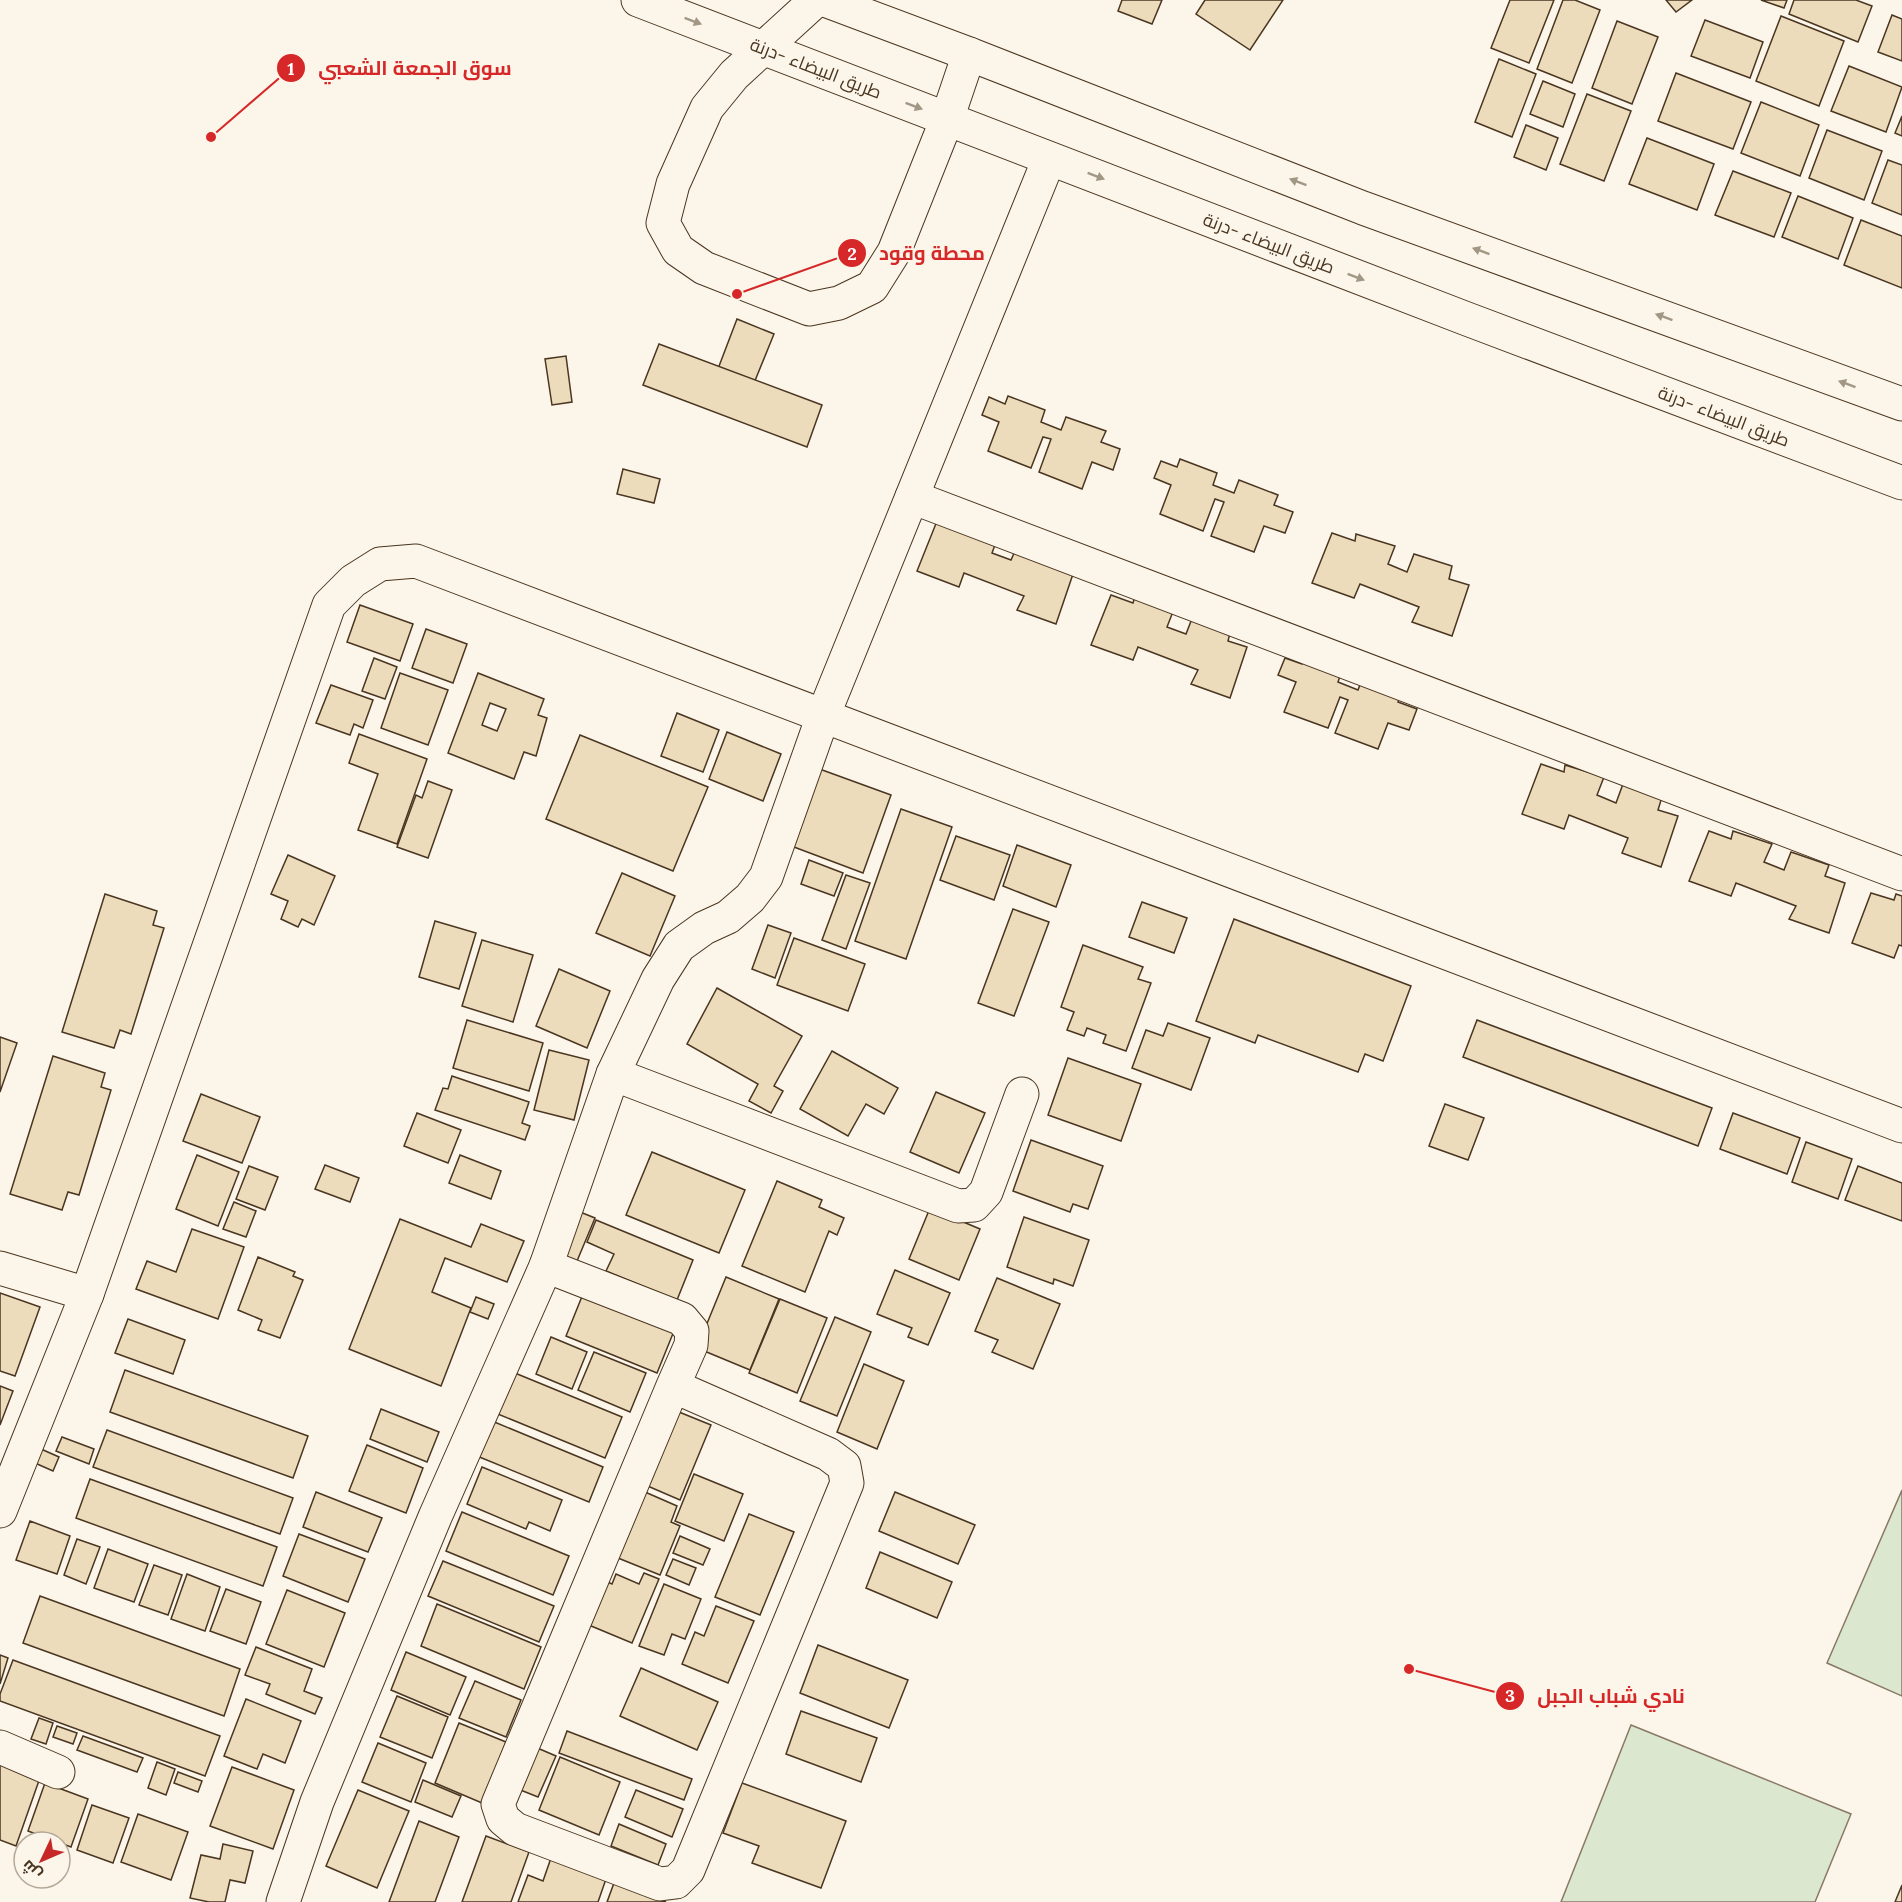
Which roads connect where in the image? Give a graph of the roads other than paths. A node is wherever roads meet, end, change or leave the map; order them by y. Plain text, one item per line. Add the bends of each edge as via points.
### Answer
1 (638, 0) edge
2 (816, 0) edge
3 (825, 0) edge
4 (763, 47) junction
5 (969, 54) junction
6 (946, 119) junction
7 (1049, 159) junction
8 (1902, 404) edge
9 (1902, 483) edge
10 (912, 497) junction
11 (824, 716) junction
12 (1902, 874) edge
13 (613, 1074) junction
14 (1022, 1094) dead end
15 (1902, 1126) edge
16 (546, 1266) junction
17 (0, 1268) edge
18 (87, 1294) junction
19 (673, 1386) junction
20 (0, 1511) edge
21 (0, 1747) edge
22 (58, 1772) dead end
23 (283, 1902) edge

1 -> 4 main road, طريق البيضاء -درنة
2 - 4 main road
3 - 5 main road
4 -> 6 main road, طريق البيضاء -درنة
4 - 6 main road via 707,108 673,184 663,223 678,250 704,268 809,309 839,303 872,287 894,252
5 - 6 main road
8 -> 5 main road via 1363,208
6 - 7 main road, طريق البيضاء -درنة
7 -> 9 main road, طريق البيضاء -درنة
7 - 10 main road
10 - 11 main road
10 - 12 main road
11 - 13 main road via 766,877 728,917 679,946 658,979
11 - 15 main road
11 - 18 main road via 416,561 380,564 352,581 329,605
13 - 14 main road via 958,1206 974,1205 986,1192
13 - 16 main road
16 - 19 main road via 682,1319 692,1331 691,1345
16 - 23 main road via 435,1517 317,1802
17 - 18 main road
18 - 20 main road
19 - 19 main road via 498,1804 503,1819 515,1829 660,1884 676,1882 688,1870 847,1484 844,1466 828,1454
21 - 22 main road

